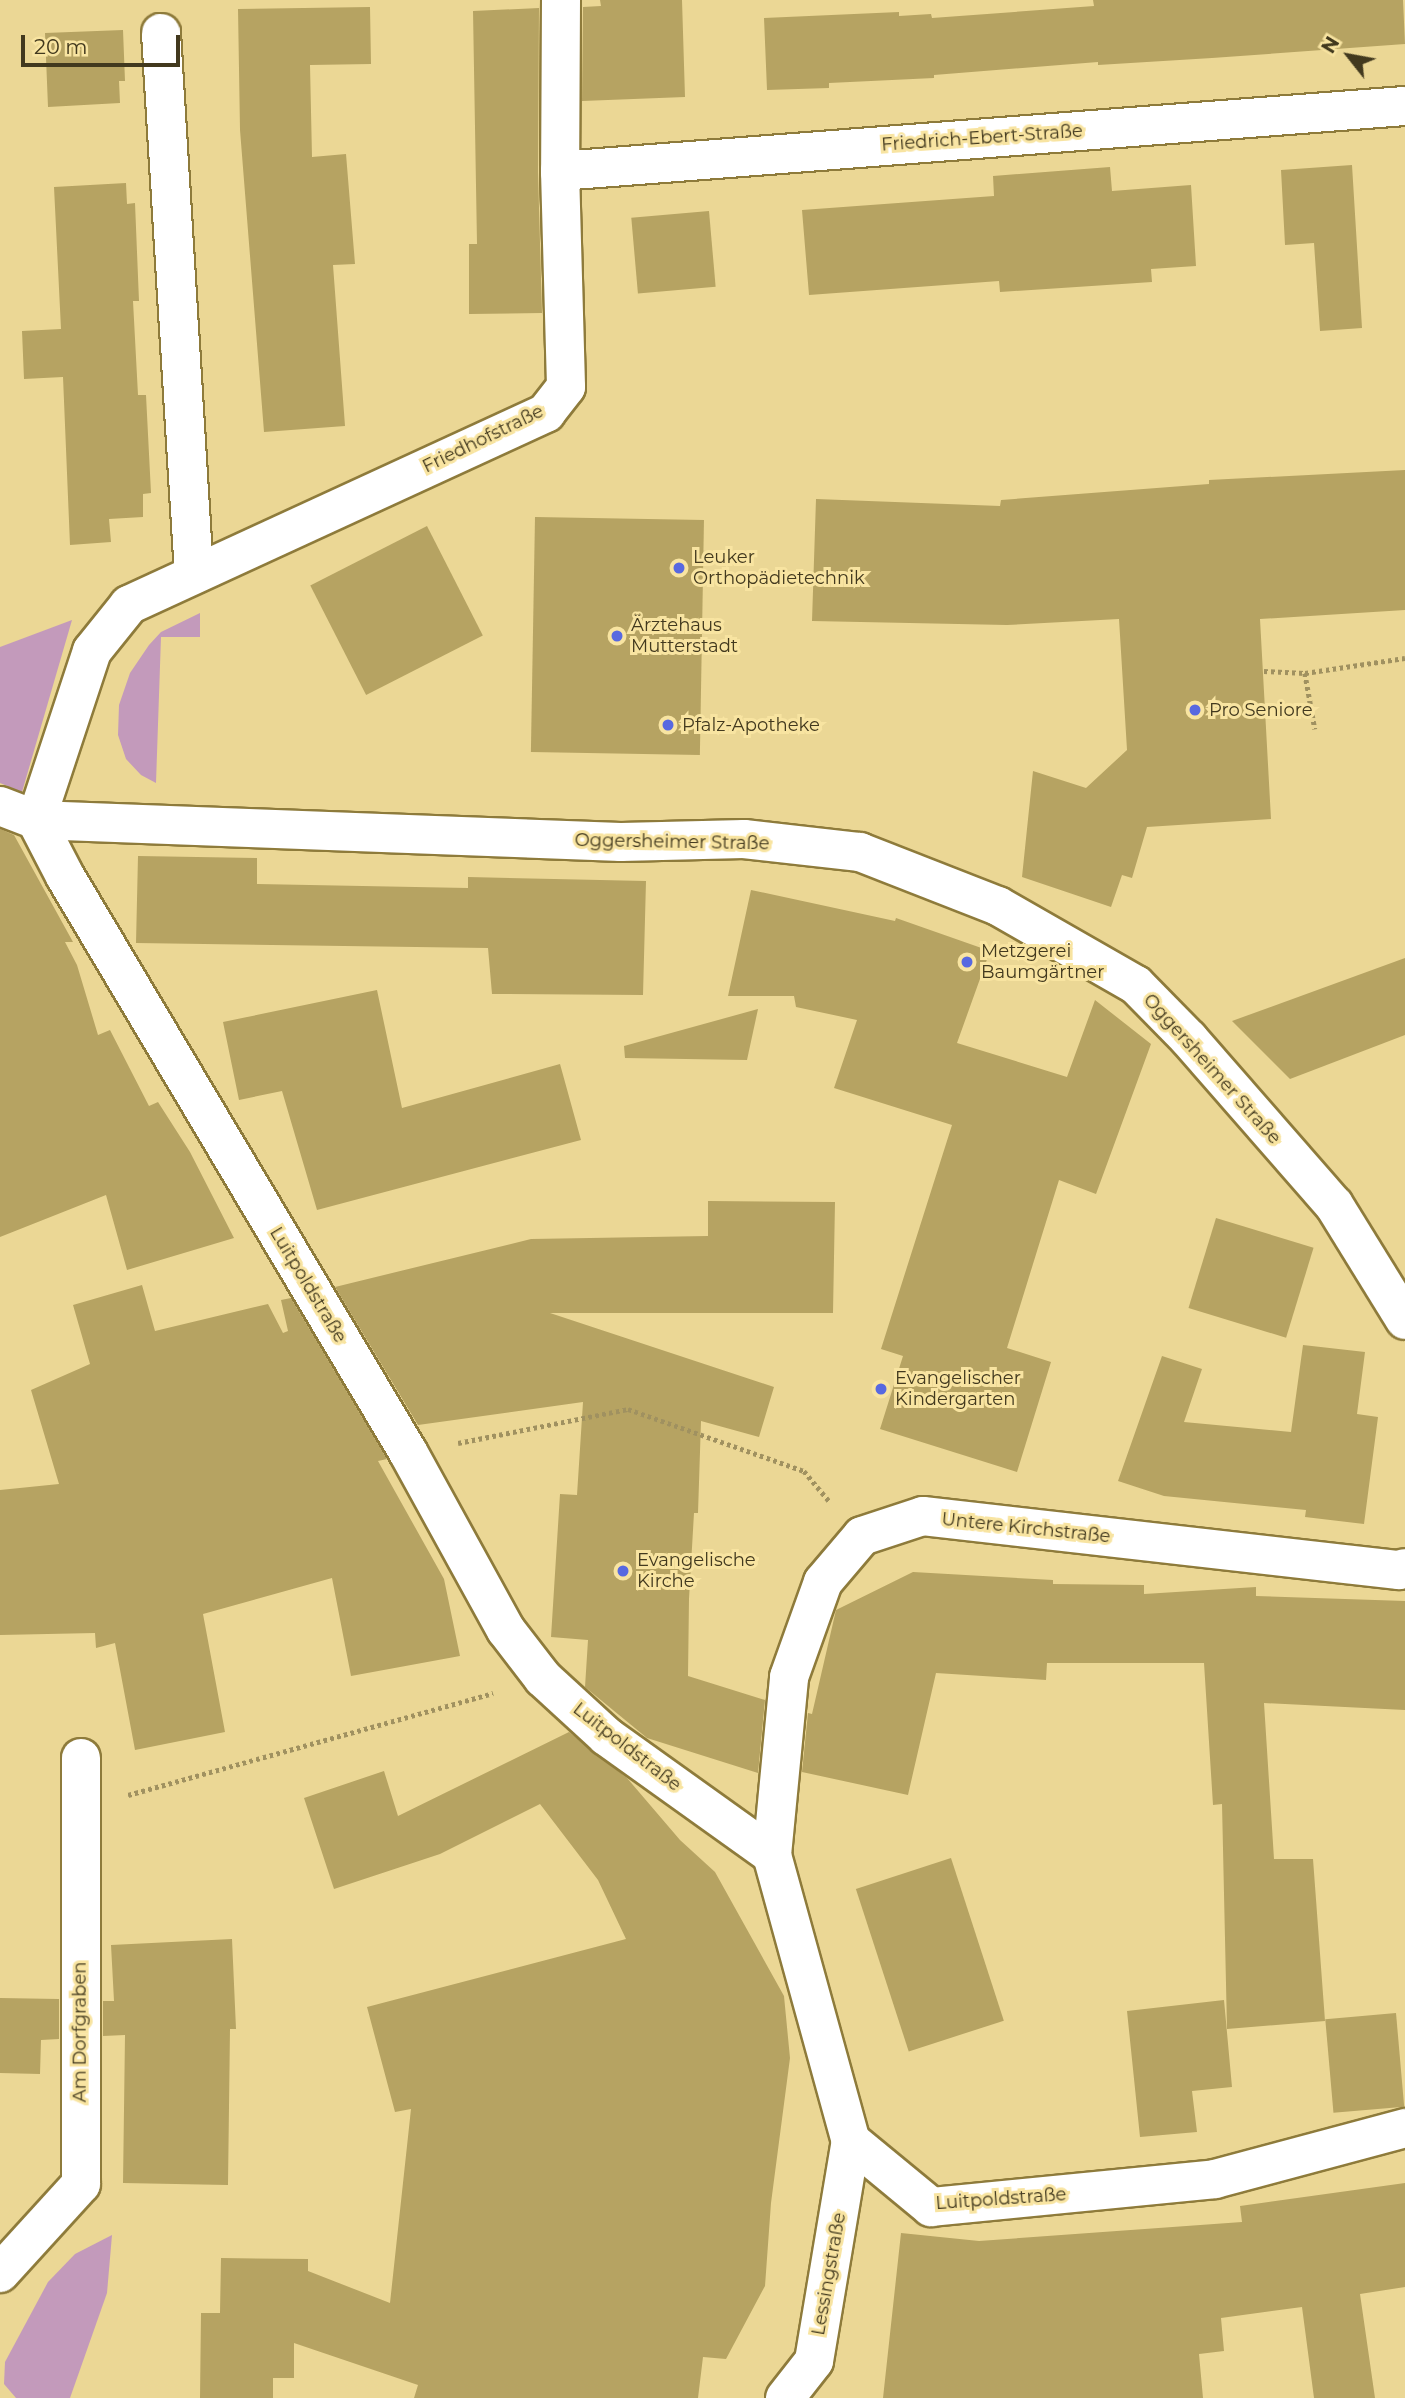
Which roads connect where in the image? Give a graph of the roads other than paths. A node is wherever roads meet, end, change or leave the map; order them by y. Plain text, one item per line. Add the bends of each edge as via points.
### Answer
1 (561, 0) edge
2 (161, 33) dead end
3 (1405, 106) edge
4 (560, 171) junction
5 (194, 574) junction
6 (0, 806) edge
7 (36, 820) junction
8 (1405, 1320) edge
9 (1405, 1568) edge
10 (81, 1758) dead end
11 (772, 1855) junction
12 (1405, 2129) edge
13 (851, 2141) junction
14 (0, 2273) edge
15 (785, 2398) edge

1 - 4 street, Friedhofstraße
2 - 5 street
3 - 4 street, Friedrich-Ebert-Straße
4 - 5 street, Friedhofstraße via 566,387 546,413
5 - 7 street, Friedhofstraße via 129,605 92,651
6 - 7 street, Oggersheimer Straße
7 - 8 street, Oggersheimer Straße via 621,842 744,839 860,852 998,906 1136,985 1334,1205
7 - 11 street, Luitpoldstraße via 408,1452 506,1630 543,1678 606,1736
9 - 11 street, Untere Kirchstraße via 923,1516 862,1536 823,1582 789,1677
10 - 14 street, Am Dorfgraben via 81,2184
11 - 13 street
12 - 13 street, Luitpoldstraße via 1215,2179 931,2207
13 - 15 street, Lessingstraße via 814,2361

